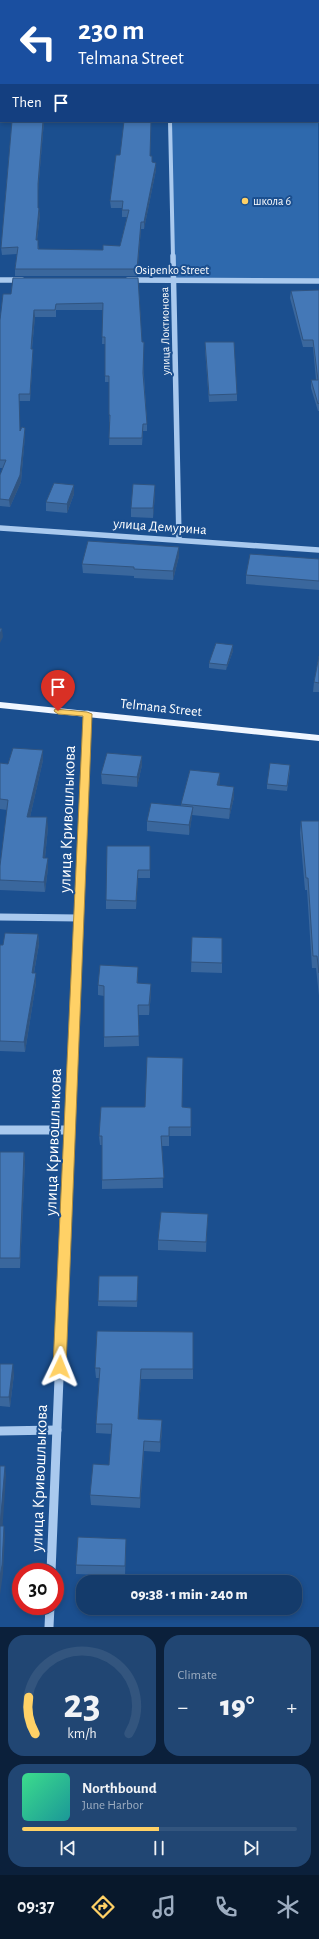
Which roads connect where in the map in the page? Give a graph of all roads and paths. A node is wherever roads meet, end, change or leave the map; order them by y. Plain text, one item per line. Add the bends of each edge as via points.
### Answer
1 (170, 122) edge
2 (0, 280) edge
3 (32, 280) edge
4 (118, 280) edge
5 (174, 280) junction
6 (319, 281) edge
7 (0, 528) edge
8 (179, 540) junction
9 (319, 550) edge
10 (0, 705) edge
11 (87, 714) junction
12 (319, 738) edge
13 (0, 917) edge
14 (79, 918) junction
15 (0, 1130) edge
16 (70, 1130) junction
17 (57, 1430) junction
18 (0, 1431) edge
19 (51, 1563) edge
20 (50, 1615) edge
21 (49, 1627) edge

1 - 5 street, улица Локтионова
2 - 3 street
4 - 5 street, Osipenko Street
5 - 6 street, Osipenko Street
5 - 8 street, улица Локтионова
7 - 8 street, улица Демурина
8 - 9 street, улица Демурина
10 - 11 main road, Telmana Street
11 - 12 main road, Telmana Street
11 - 14 street, улица Кривошлыкова
13 - 14 street
14 - 16 street, улица Кривошлыкова
15 - 16 street
16 - 17 street, улица Кривошлыкова
17 - 18 street
17 - 19 street, улица Кривошлыкова
20 - 21 street

